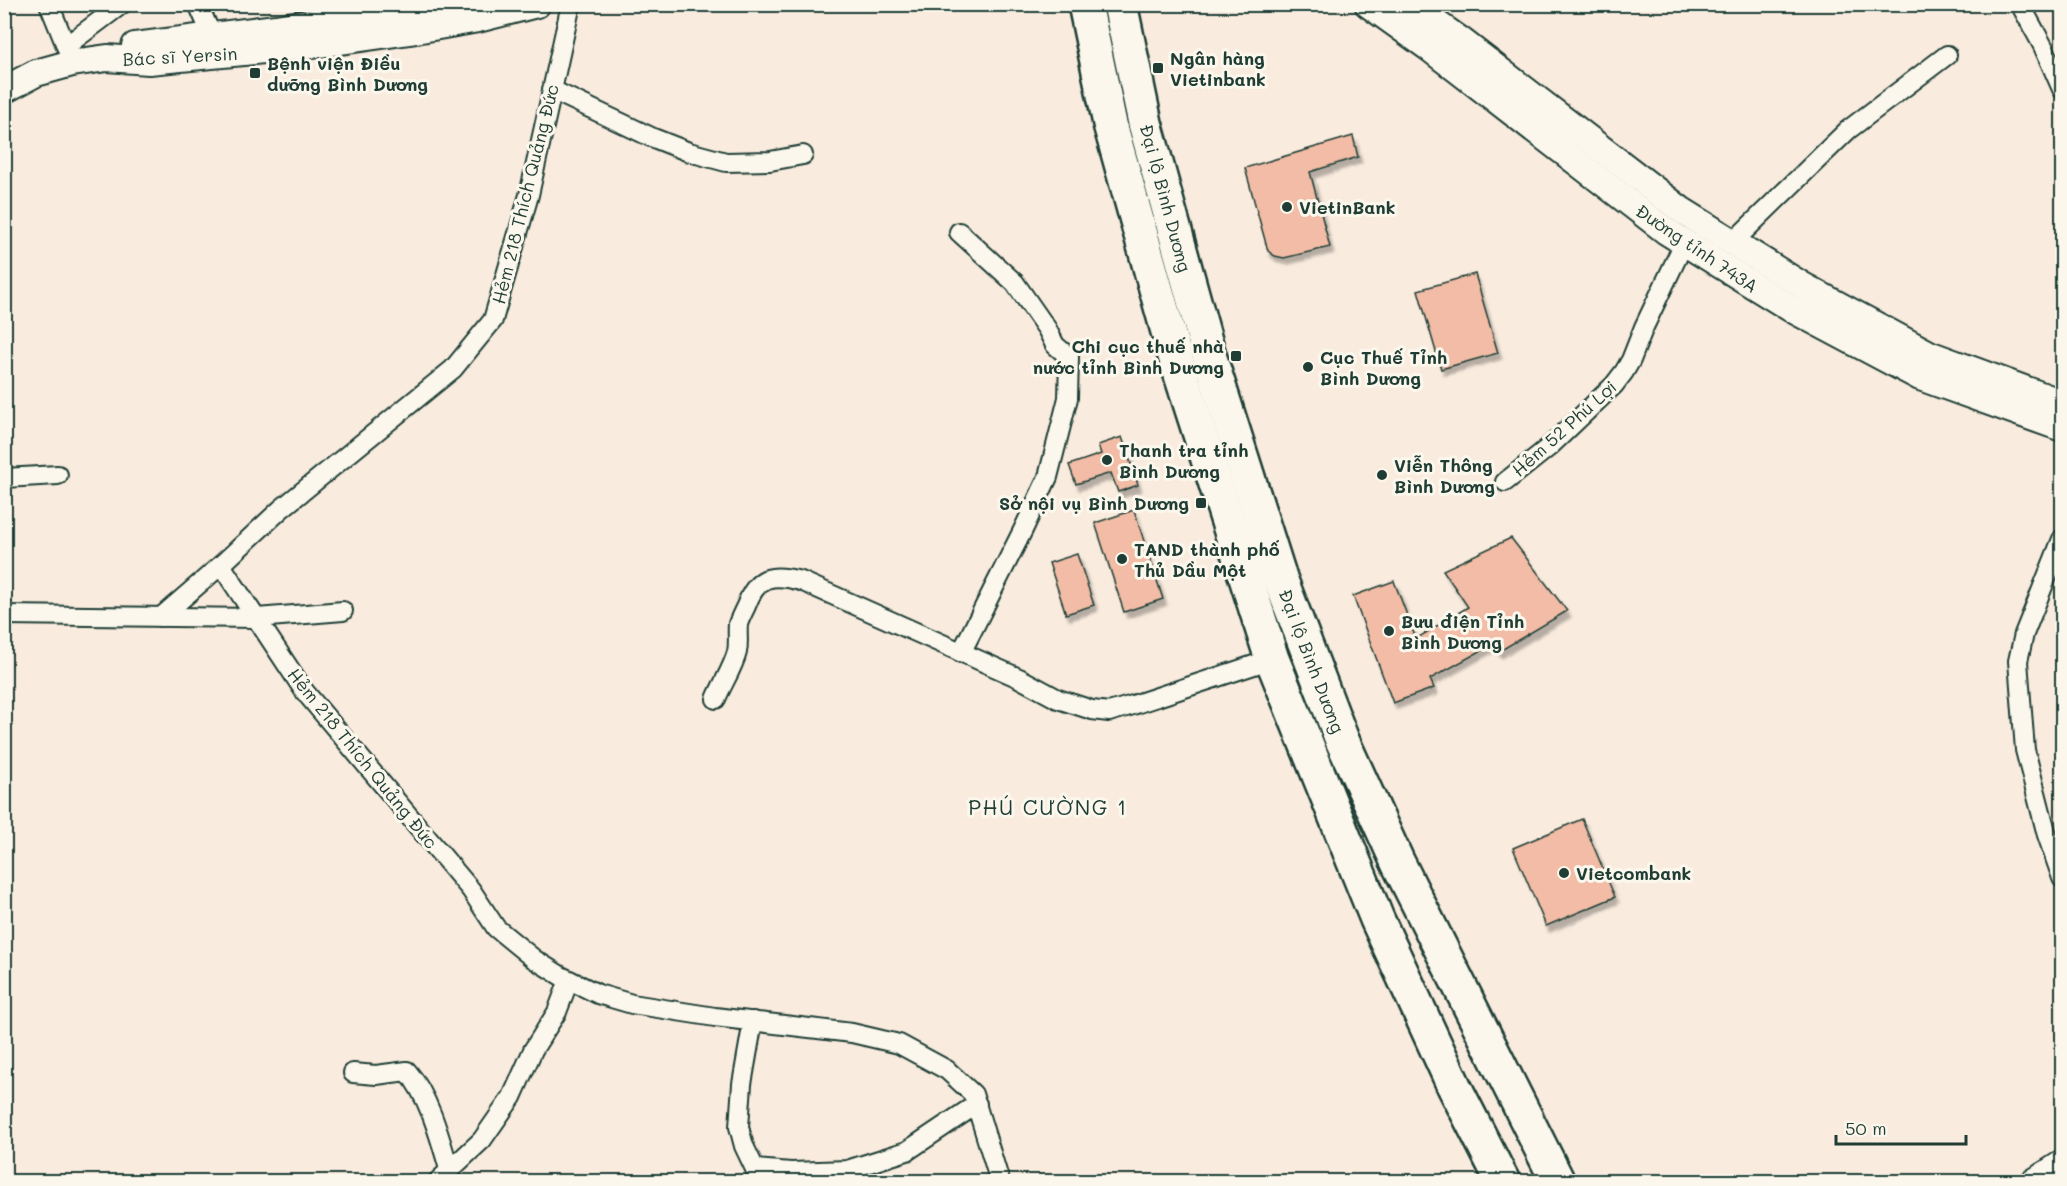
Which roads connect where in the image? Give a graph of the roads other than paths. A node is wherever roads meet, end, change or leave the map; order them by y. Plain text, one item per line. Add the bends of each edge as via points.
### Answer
1 (50, 4) edge
2 (122, 4) edge
3 (198, 4) edge
4 (537, 4) edge
5 (571, 4) edge
6 (1085, 4) edge
7 (1368, 4) edge
8 (1409, 4) edge
9 (2020, 4) edge
10 (1123, 9) edge
11 (414, 15) edge
12 (304, 35) junction
13 (212, 36) junction
14 (1435, 37) junction
15 (69, 54) junction
16 (1947, 55) dead end
17 (107, 58) junction
18 (2062, 89) edge
19 (4, 90) edge
20 (552, 90) junction
21 (803, 155) dead end
22 (959, 232) dead end
23 (1733, 242) junction
24 (1684, 243) junction
25 (2062, 403) edge
26 (2062, 428) edge
27 (58, 475) dead end
28 (4, 478) edge
29 (1505, 482) dead end
30 (2062, 539) edge
31 (221, 565) junction
32 (344, 611) dead end
33 (4, 615) edge
34 (161, 617) junction
35 (257, 618) junction
36 (1306, 647) junction
37 (962, 652) junction
38 (1272, 659) junction
39 (716, 699) dead end
40 (2062, 878) edge
41 (569, 980) junction
42 (753, 1021) junction
43 (353, 1073) dead end
44 (977, 1104) junction
45 (2062, 1164) edge
46 (443, 1175) edge
47 (755, 1175) edge
48 (1000, 1182) edge
49 (1503, 1182) edge
50 (1558, 1182) edge
51 (2034, 1182) edge

1 - 15 street
2 - 15 street
3 - 13 street
4 - 11 main road, Bác sĩ Yersin via 478,19
5 - 20 street, Hẻm 218 Thích Quảng Đức
6 - 38 highway, Đại lộ Bình Dương via 1110,124 1174,353
7 - 14 main road, Đường tỉnh 743A
8 - 14 main road, Đường tỉnh 743A
9 - 18 street
10 - 36 highway, Đại lộ Bình Dương via 1145,123 1209,355
11 - 12 main road, Bác sĩ Yersin
12 - 13 main road, Bác sĩ Yersin
12 - 17 main road, Bác sĩ Yersin via 149,61
13 - 17 main road, Bác sĩ Yersin via 135,45
14 - 23 main road, Đường tỉnh 743A via 1681,210
14 - 24 main road, Đường tỉnh 743A
15 - 17 main road, Bác sĩ Yersin
15 - 19 main road, Bác sĩ Yersin
16 - 23 street via 1848,130
20 - 21 street via 651,137 726,162
20 - 31 street, Hẻm 218 Thích Quảng Đức via 529,195 493,320 453,369 281,509
22 - 37 street via 1015,284 1056,345 1069,357 1068,398 1047,477
23 - 25 main road, Đường tỉnh 743A via 1803,286 1929,354
24 - 26 main road, Đường tỉnh 743A via 1790,308 1920,378
24 - 29 street, Hẻm 52 Phú Lợi via 1624,372 1549,447
27 - 28 street
30 - 40 street via 2024,634 2018,661 2025,750
31 - 34 street
31 - 35 street, Hẻm 218 Thích Quảng Đức
32 - 35 street
33 - 34 street
34 - 35 street
35 - 41 street, Hẻm 218 Thích Quảng Đức via 305,692 471,890 496,928 534,959
36 - 38 highway
36 - 50 highway, Đại lộ Bình Dương via 1342,740 1398,863
37 - 38 street via 1058,699 1109,712
37 - 39 street via 801,581 785,576 768,578 751,592 738,624 736,654
38 - 49 highway, Đại lộ Bình Dương via 1377,919
41 - 42 street, Hẻm 218 Thích Quảng Đức via 632,1004
41 - 46 street via 557,1012 533,1050 512,1097 482,1140
42 - 44 street, Hẻm 218 Thích Quảng Đức via 852,1033 899,1044 947,1070 973,1094
42 - 47 street via 739,1128
43 - 46 street via 407,1071 415,1080 437,1129
44 - 47 street via 907,1151 847,1170
44 - 48 street, Hẻm 218 Thích Quảng Đức
45 - 51 main road

